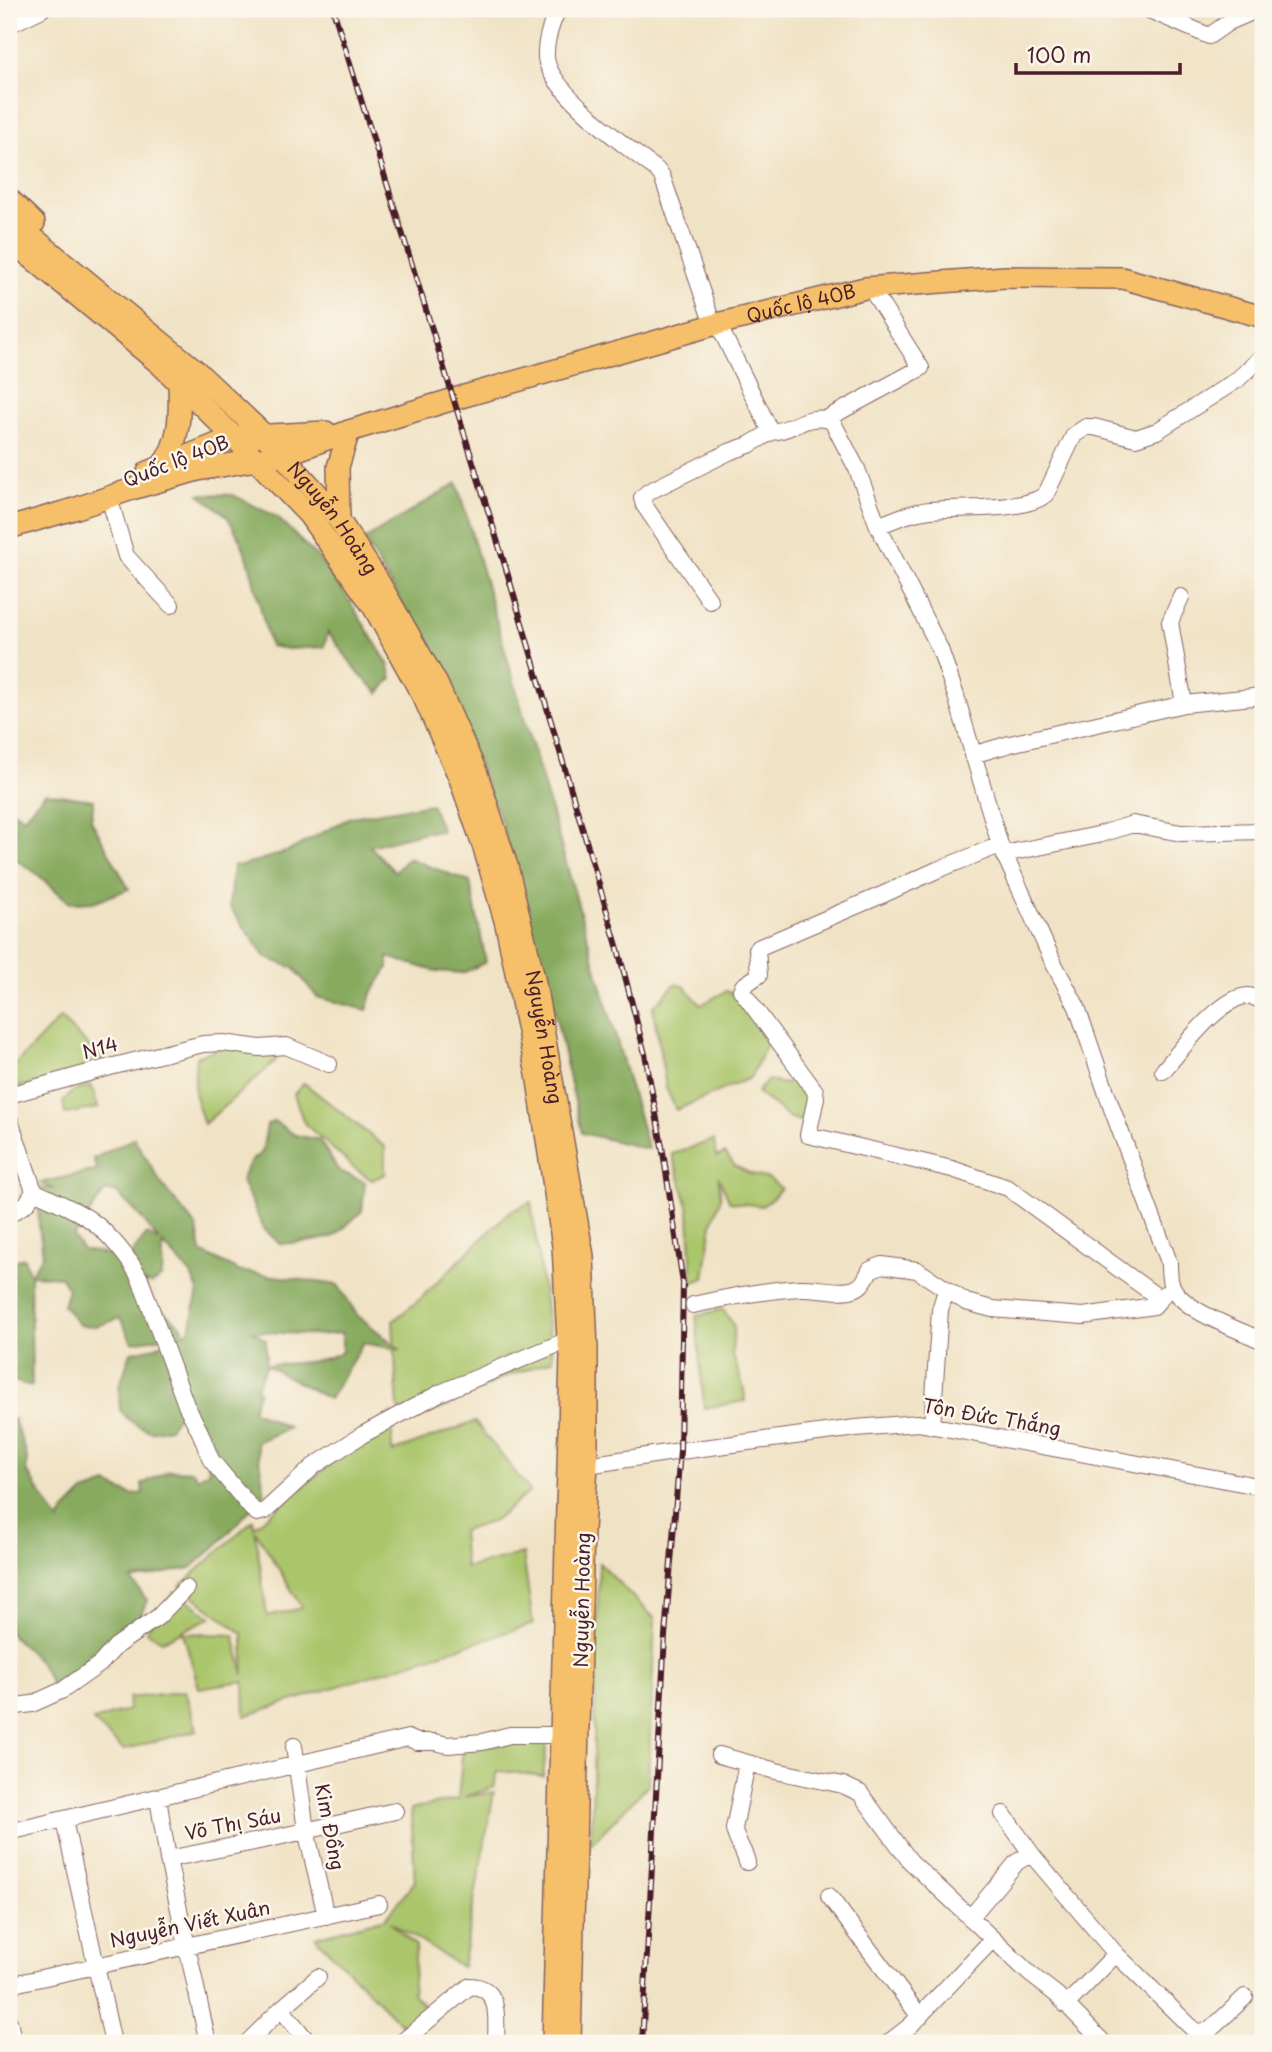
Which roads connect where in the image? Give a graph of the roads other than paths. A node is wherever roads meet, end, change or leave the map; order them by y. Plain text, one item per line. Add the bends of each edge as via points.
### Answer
1 (42, 9) edge
2 (558, 9) edge
3 (1147, 9) edge
4 (1259, 9) edge
5 (9, 25) edge
6 (9, 200) edge
7 (9, 218) edge
8 (9, 239) edge
9 (870, 287) junction
10 (128, 314) junction
11 (1263, 317) edge
12 (716, 324) junction
13 (1263, 356) edge
14 (179, 383) junction
15 (826, 419) junction
16 (349, 431) junction
17 (771, 432) junction
18 (265, 436) junction
19 (234, 437) junction
20 (284, 455) junction
21 (257, 461) junction
22 (162, 467) junction
23 (109, 497) junction
24 (9, 518) edge
25 (339, 520) junction
26 (878, 526) junction
27 (9, 528) edge
28 (1181, 597) dead end
29 (710, 601) dead end
30 (171, 605) dead end
31 (1263, 696) edge
32 (1184, 704) junction
33 (972, 755) junction
34 (1263, 831) edge
35 (1002, 850) junction
36 (1263, 1002) edge
37 (329, 1064) dead end
38 (1163, 1072) dead end
39 (9, 1096) edge
40 (9, 1118) edge
41 (34, 1191) junction
42 (9, 1215) edge
43 (1171, 1284) junction
44 (946, 1290) junction
45 (1159, 1300) junction
46 (693, 1305) dead end
47 (568, 1340) junction
48 (1263, 1340) edge
49 (932, 1426) junction
50 (587, 1465) junction
51 (1263, 1487) edge
52 (186, 1588) dead end
53 (9, 1707) edge
54 (561, 1735) junction
55 (294, 1746) dead end
56 (719, 1755) dead end
57 (747, 1763) junction
58 (297, 1765) junction
59 (158, 1798) junction
60 (395, 1811) dead end
61 (1003, 1814) dead end
62 (64, 1820) junction
63 (306, 1830) junction
64 (9, 1832) edge
65 (1033, 1856) junction
66 (168, 1859) junction
67 (747, 1862) dead end
68 (829, 1896) dead end
69 (379, 1904) dead end
70 (326, 1916) junction
71 (970, 1918) junction
72 (993, 1939) junction
73 (186, 1947) junction
74 (1115, 1954) junction
75 (97, 1965) junction
76 (318, 1977) dead end
77 (9, 1984) edge
78 (1245, 1997) dead end
79 (1066, 2005) junction
80 (281, 2009) junction
81 (920, 2017) junction
82 (9, 2022) edge
83 (14, 2043) edge
84 (113, 2043) edge
85 (208, 2043) edge
86 (247, 2043) edge
87 (310, 2043) edge
88 (401, 2043) edge
89 (496, 2043) edge
90 (553, 2043) edge
91 (570, 2043) edge
92 (888, 2043) edge
93 (1104, 2043) edge

1 - 5 street
2 - 12 street via 545,57 549,69 578,106 662,176
3 - 4 street via 1209,36
6 - 10 highway
7 - 10 highway, Nguyễn Hoàng
8 - 14 highway, Nguyễn Hoàng
9 - 11 highway, Quốc lộ 40B via 1004,277 1122,278
9 - 12 highway, Quốc lộ 40B
9 - 15 street via 921,368
10 - 18 highway, Nguyễn Hoàng
12 - 16 highway, Quốc lộ 40B
12 - 17 street
13 - 26 street via 1237,380 1157,431 1136,438 1094,427 1080,429 1046,495 1032,503 927,510
14 - 19 highway, Nguyễn Hoàng
14 - 22 highway via 175,445
15 - 17 street
15 - 26 street via 857,469
16 - 18 highway, Quốc lộ 40B
16 - 20 highway, Quốc lộ 40B
16 - 25 highway via 338,467
17 - 29 street via 642,498
18 - 19 highway, Quốc lộ 40B
18 - 20 highway, Nguyễn Hoàng
19 - 21 highway, Nguyễn Hoàng
19 - 22 highway, Quốc lộ 40B
20 - 21 highway, Quốc lộ 40B
20 - 25 highway, Nguyễn Hoàng
21 - 23 highway, Quốc lộ 40B via 198,470
21 - 47 highway, Nguyễn Hoàng via 309,515 373,607 425,700 460,779 506,924 537,1073 563,1246
22 - 24 highway, Quốc lộ 40B
23 - 27 highway, Quốc lộ 40B
23 - 30 street via 126,556
25 - 50 highway, Nguyễn Hoàng via 437,684 477,774 507,866 534,978 583,1256
26 - 33 street via 940,649
28 - 32 street via 1170,629
31 - 32 street
32 - 33 street
33 - 35 street
34 - 35 street via 1181,833 1133,824 1097,835
35 - 43 street via 1077,1007 1169,1262
35 - 45 street via 937,870 760,947 756,953 759,975 741,990 815,1091 808,1135 952,1169 1009,1188
36 - 38 street via 1248,996 1232,1001 1199,1029
37 - 39 street, N14 via 286,1046 203,1044
40 - 41 street
41 - 42 street via 27,1203
41 - 47 street via 89,1219 132,1265 211,1460 257,1513 265,1511 314,1466 362,1435 440,1393
43 - 45 street
43 - 48 street via 1195,1309
44 - 45 street via 985,1308 1083,1317 1154,1306
44 - 46 street via 917,1270 883,1265 870,1270 861,1286 849,1290 782,1289
44 - 49 street via 941,1304
47 - 54 highway, Nguyễn Hoàng
49 - 50 street, Tôn Đức Thắng via 856,1428
49 - 51 street, Tôn Đức Thắng
50 - 91 highway, Nguyễn Hoàng
52 - 53 street via 158,1616 72,1683 32,1704
54 - 58 street via 510,1735 447,1745 408,1738
54 - 90 highway, Nguyễn Hoàng
55 - 58 street, Kim Đồng
56 - 57 street
57 - 67 street via 734,1829
57 - 71 street via 860,1793 902,1851
58 - 59 street
58 - 63 street, Kim Đồng
59 - 62 street
59 - 66 street
60 - 63 street, Võ Thị Sáu
61 - 65 street
62 - 64 street
62 - 75 street
63 - 66 street, Võ Thị Sáu
63 - 70 street, Kim Đồng
65 - 71 street via 1017,1862
65 - 74 street
66 - 73 street
68 - 81 street
69 - 70 street, Nguyễn Viết Xuân
70 - 73 street, Nguyễn Viết Xuân
71 - 72 street
72 - 79 street
72 - 81 street
73 - 75 street, Nguyễn Viết Xuân
73 - 85 street
74 - 78 street via 1200,2033 1211,2029
74 - 79 street
75 - 77 street, Nguyễn Viết Xuân
75 - 84 street
76 - 80 street
79 - 93 street
80 - 86 street
80 - 87 street
81 - 92 street
82 - 83 street
88 - 89 street via 470,1986 483,1988 493,1997

